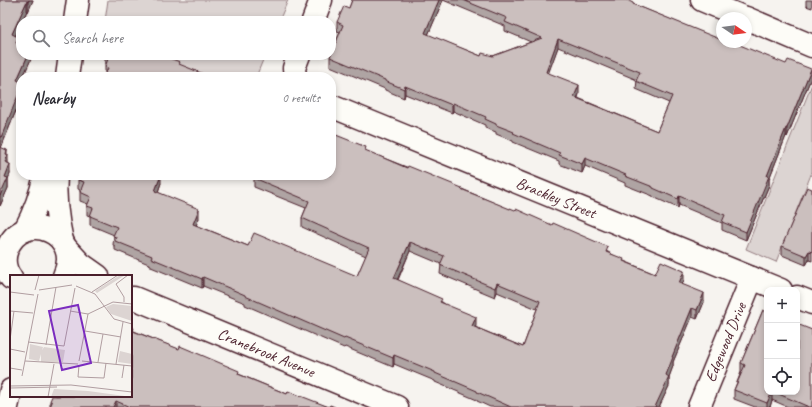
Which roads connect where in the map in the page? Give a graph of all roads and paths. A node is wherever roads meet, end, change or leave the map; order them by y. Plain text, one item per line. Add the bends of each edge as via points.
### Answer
1 (78, 0) edge
2 (321, 0) edge
3 (702, 0) edge
4 (731, 12) edge
5 (76, 16) edge
6 (315, 16) edge
7 (752, 21) edge
8 (812, 46) edge
9 (69, 60) edge
10 (297, 60) edge
11 (68, 72) edge
12 (294, 72) edge
13 (336, 108) edge
14 (44, 180) edge
15 (55, 180) edge
16 (14, 233) edge
17 (64, 245) junction
18 (6, 272) edge
19 (64, 275) edge
20 (97, 275) edge
21 (752, 278) junction
22 (774, 287) edge
23 (132, 297) edge
24 (800, 298) edge
25 (812, 303) edge
26 (10, 394) edge
27 (7, 407) edge
28 (397, 407) edge
29 (699, 407) edge

1 - 5 street
2 - 6 street
3 - 4 street
7 - 8 street
9 - 11 street
10 - 12 street
13 - 21 street, Brackley Street
14 - 16 street via 32,218
15 - 17 street via 57,219
16 - 17 street via 35,228 45,229
16 - 18 street via 6,253
17 - 19 street via 68,259
17 - 20 street via 81,264
21 - 22 street, Brackley Street
21 - 29 street, Edgewood Drive
23 - 28 street, Cranebrook Avenue
24 - 25 street
26 - 27 street

